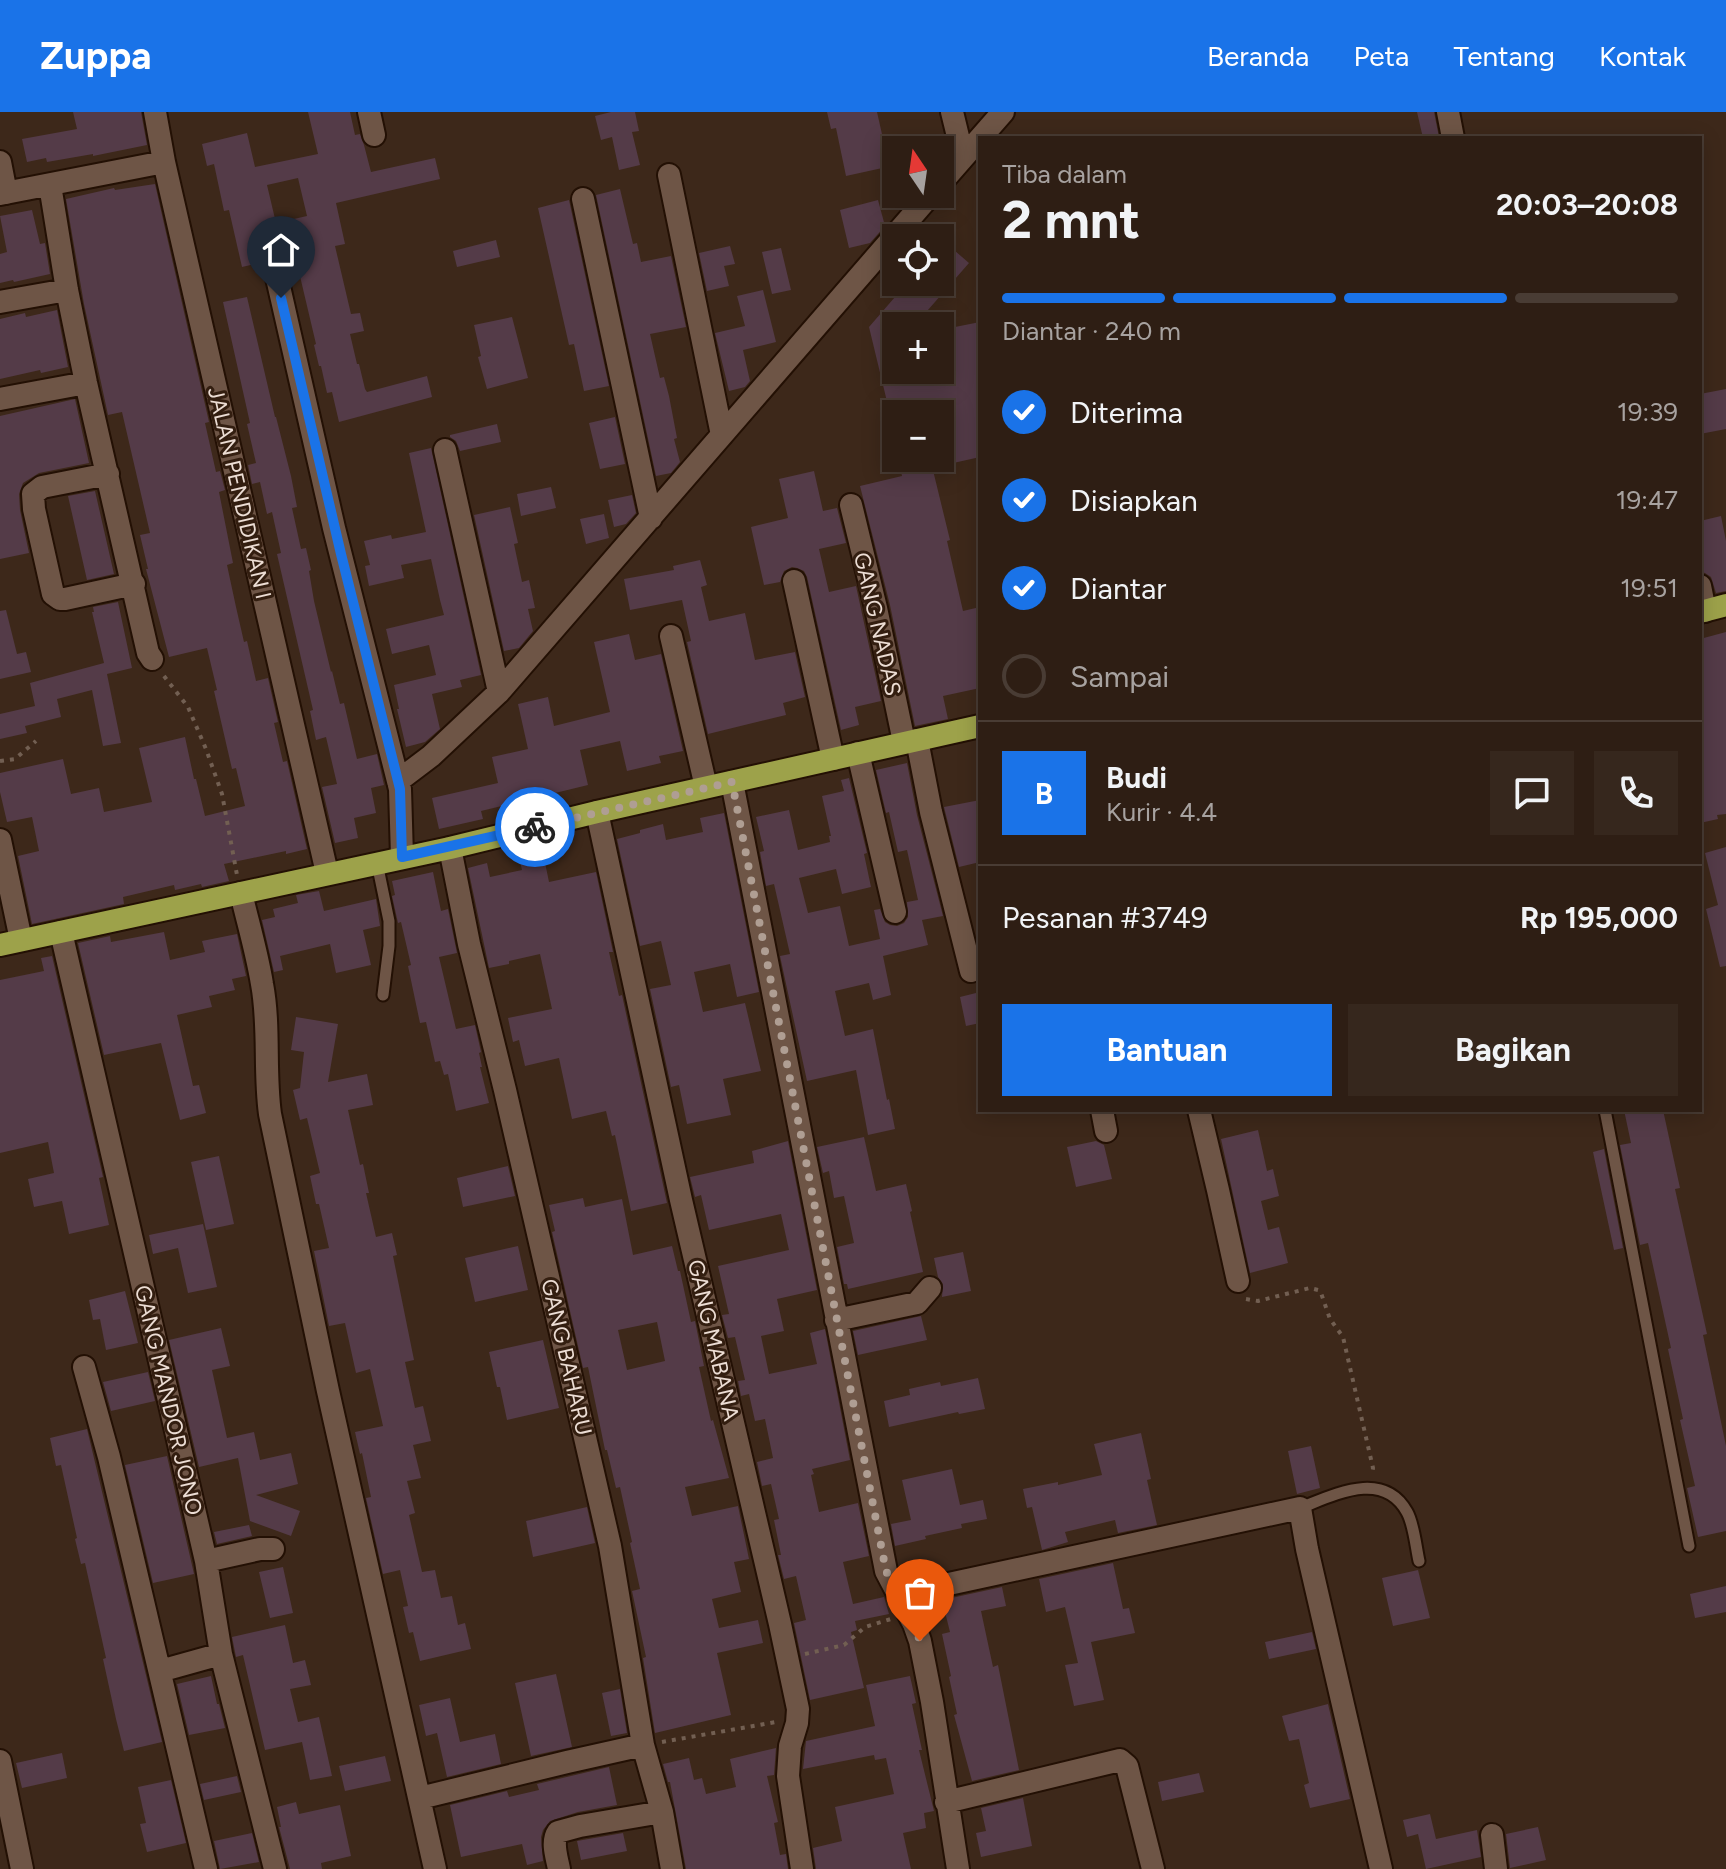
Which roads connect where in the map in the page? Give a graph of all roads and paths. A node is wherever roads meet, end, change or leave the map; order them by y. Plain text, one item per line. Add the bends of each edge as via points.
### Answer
1 (155, 112) edge
2 (369, 112) edge
3 (952, 112) edge
4 (1003, 112) edge
5 (1448, 112) edge
6 (374, 135) dead end
7 (982, 136) edge
8 (1453, 136) edge
9 (978, 140) edge
10 (963, 157) junction
11 (0, 162) edge
12 (164, 162) junction
13 (954, 168) edge
14 (669, 175) dead end
15 (50, 185) junction
16 (3, 194) edge
17 (583, 199) dead end
18 (919, 208) edge
19 (275, 269) dead end
20 (67, 290) junction
21 (0, 302) edge
22 (86, 383) junction
23 (0, 399) edge
24 (722, 435) junction
25 (445, 450) dead end
26 (108, 474) junction
27 (851, 505) dead end
28 (651, 518) junction
29 (794, 581) dead end
30 (134, 584) junction
31 (1702, 591) edge
32 (1710, 609) edge
33 (671, 636) dead end
34 (152, 659) joint
35 (499, 692) junction
36 (978, 726) edge
37 (36, 741) dead end
38 (910, 741) junction
39 (858, 753) junction
40 (833, 759) junction
41 (0, 761) edge
42 (732, 782) junction
43 (399, 785) junction
44 (706, 787) junction
45 (597, 812) junction
46 (0, 840) edge
47 (450, 848) junction
48 (402, 857) junction
49 (366, 866) junction
50 (327, 873) junction
51 (241, 893) junction
52 (895, 912) dead end
53 (61, 932) junction
54 (11, 942) edge
55 (971, 971) dead end
56 (383, 995) dead end
57 (1199, 1112) edge
58 (1605, 1112) edge
59 (1238, 1281) joint
60 (930, 1288) dead end
61 (836, 1320) junction
62 (84, 1367) dead end
63 (1358, 1487) junction
64 (1300, 1508) junction
65 (1689, 1546) dead end
66 (273, 1549) dead end
67 (206, 1561) junction
68 (1419, 1561) dead end
69 (903, 1605) junction
70 (221, 1654) junction
71 (787, 1658) junction
72 (160, 1671) junction
73 (798, 1718) junction
74 (643, 1745) junction
75 (0, 1761) edge
76 (420, 1798) junction
77 (946, 1802) junction
78 (662, 1812) junction
79 (1492, 1835) dead end
80 (22, 1869) edge
81 (206, 1869) edge
82 (275, 1869) edge
83 (435, 1869) edge
84 (559, 1869) edge
85 (672, 1869) edge
86 (802, 1869) edge
87 (958, 1869) edge
88 (1153, 1869) edge
89 (1381, 1869) edge
90 (1496, 1869) edge

1 - 12 street, JALAN PENDIDIKAN I
2 - 6 street
3 - 10 street
4 - 7 street
5 - 8 street
9 - 10 street
10 - 13 street
11 - 16 street
12 - 15 street
12 - 50 street, JALAN PENDIDIKAN I
14 - 24 street
15 - 16 street
15 - 20 street
17 - 28 street
18 - 24 street
19 - 43 street
20 - 21 street
20 - 22 street
22 - 23 street
22 - 26 street
24 - 28 street
25 - 35 street
26 - 30 street
26 - 30 street via 42,487 33,494 53,594 65,599
27 - 38 street, GANG NADAS
28 - 35 street
29 - 40 street
30 - 34 street
31 - 32 street
33 - 44 street
34 - 51 path via 188,707 206,749 222,794
35 - 43 street
36 - 38 highway
37 - 41 path via 15,759
38 - 39 highway
38 - 55 street, GANG NADAS
39 - 40 highway
39 - 52 street
40 - 42 highway
42 - 44 highway
42 - 61 street
43 - 48 street
44 - 45 highway
45 - 47 highway
45 - 71 street, GANG MABANA
46 - 54 street
47 - 48 highway
47 - 74 street, GANG BAHARU via 610,1546
48 - 49 highway
49 - 50 highway
49 - 56 lane via 389,921
50 - 51 highway
51 - 53 highway
51 - 76 street via 263,985 270,1114
53 - 54 highway
53 - 67 street, GANG MANDOR JONO
57 - 59 street
58 - 65 lane
59 - 63 path via 1243,1297 1253,1302 1310,1288 1321,1293 1343,1337 1373,1468
60 - 61 street via 917,1303
61 - 69 street via 886,1571
62 - 72 street
63 - 64 lane
63 - 68 lane via 1393,1495 1408,1513
64 - 69 street
64 - 89 street
66 - 67 street
67 - 70 street, GANG MANDOR JONO
69 - 71 path via 844,1645
69 - 77 street via 923,1656
70 - 72 street
70 - 82 street, GANG MANDOR JONO
71 - 73 street, GANG MABANA
72 - 81 street
73 - 74 path
73 - 86 street, GANG MABANA via 788,1776
74 - 76 street
74 - 78 street, GANG BAHARU
75 - 80 street
76 - 83 street
77 - 87 street
77 - 88 street via 1123,1761
78 - 84 street via 558,1832
78 - 85 street, GANG BAHARU
79 - 90 street

